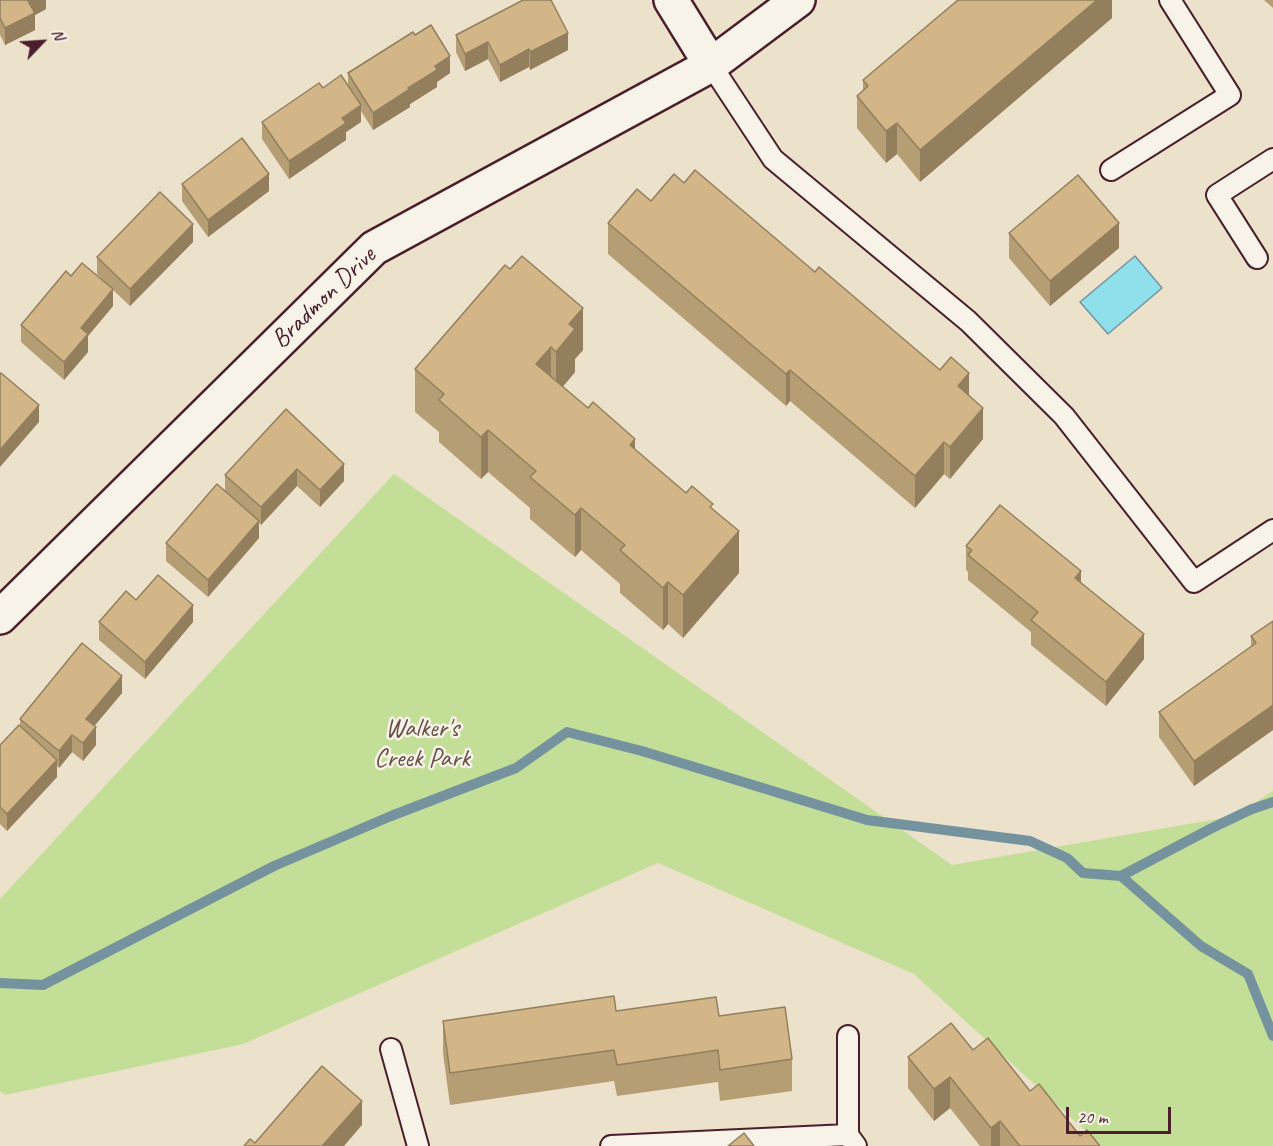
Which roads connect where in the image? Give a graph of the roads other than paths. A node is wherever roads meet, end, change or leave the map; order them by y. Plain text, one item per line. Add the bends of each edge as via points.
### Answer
1 (671, 0) edge
2 (798, 0) edge
3 (1170, 0) edge
4 (711, 65) junction
5 (1273, 159) edge
6 (1111, 170) dead end
7 (1257, 258) dead end
8 (1273, 530) edge
9 (2, 611) edge
10 (848, 1036) dead end
11 (391, 1048) dead end
12 (852, 1140) edge
13 (418, 1146) edge
14 (611, 1146) edge

1 - 4 street
2 - 4 street, Bradmon Drive
3 - 6 lane via 1230,95
4 - 8 lane via 773,159 968,321 1064,416 1194,582
4 - 9 street, Bradmon Drive via 374,248
5 - 7 lane via 1217,195
10 - 12 lane
11 - 13 lane
12 - 14 lane

